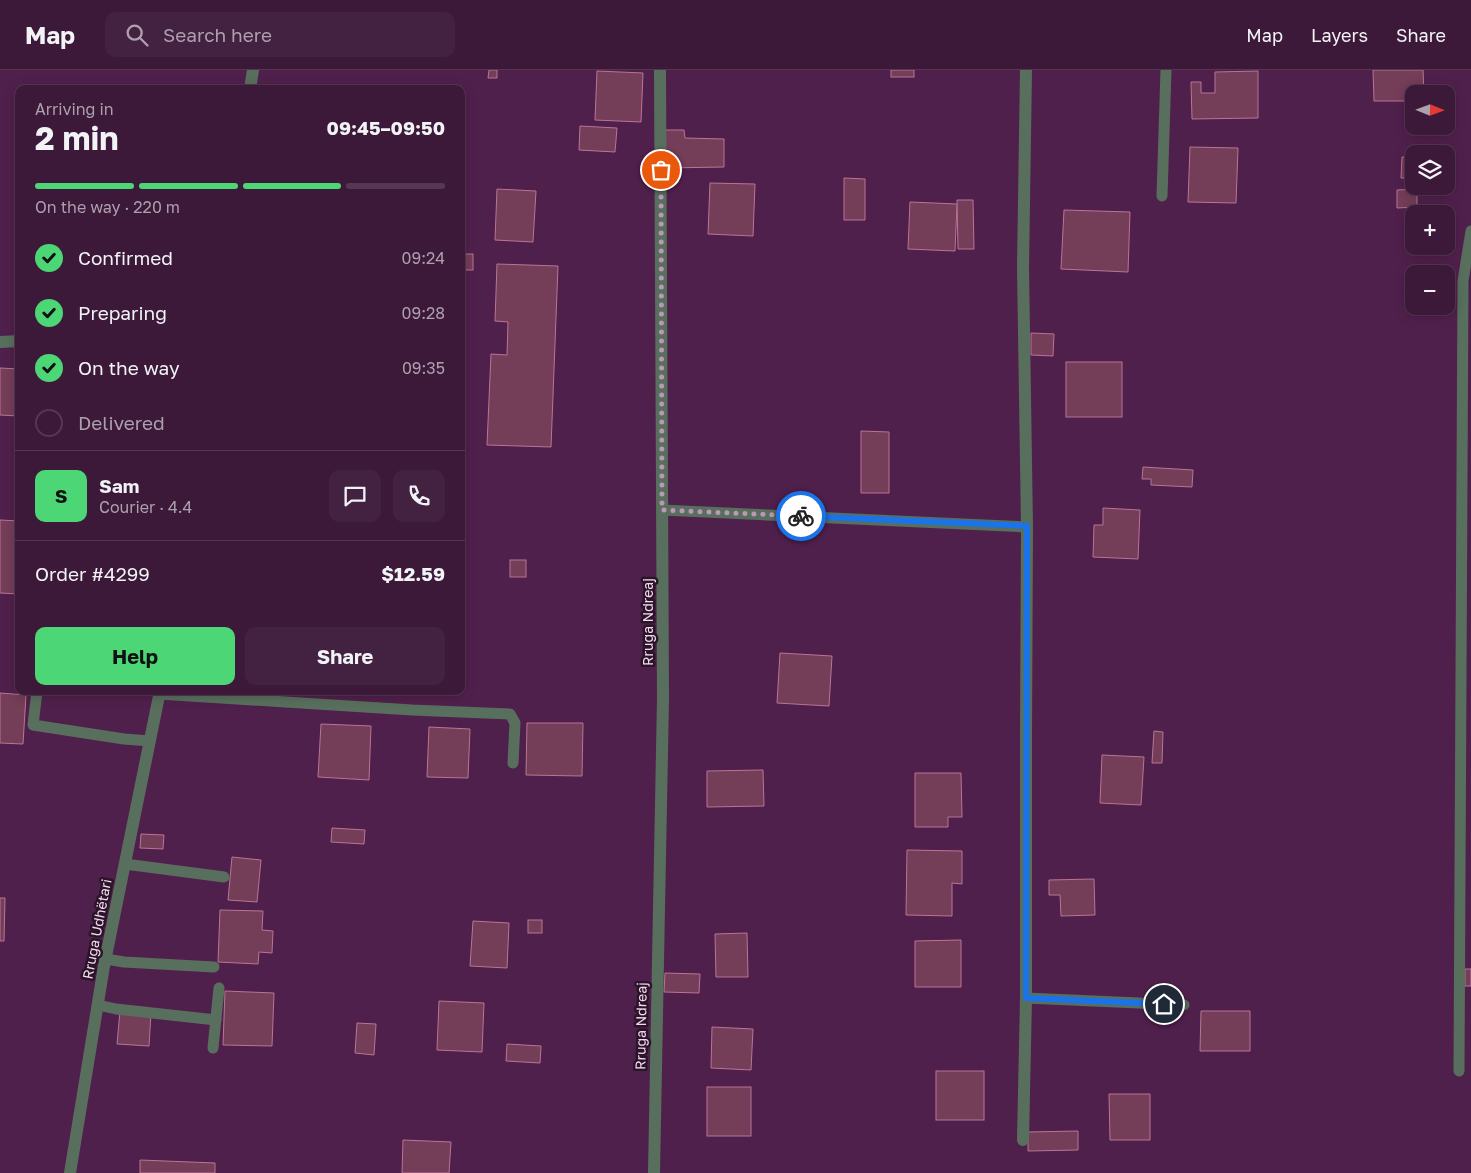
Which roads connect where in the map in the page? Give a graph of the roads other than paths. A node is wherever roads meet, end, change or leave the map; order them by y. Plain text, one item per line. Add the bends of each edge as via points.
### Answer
1 (253, 70) edge
2 (660, 70) edge
3 (1026, 70) edge
4 (1166, 70) edge
5 (251, 85) edge
6 (1162, 196) dead end
7 (1471, 231) edge
8 (15, 341) edge
9 (0, 342) edge
10 (662, 510) junction
11 (1027, 526) junction
12 (37, 695) edge
13 (160, 695) edge
14 (190, 695) edge
15 (150, 741) junction
16 (513, 763) dead end
17 (125, 864) junction
18 (224, 877) dead end
19 (106, 959) junction
20 (214, 967) dead end
21 (219, 988) dead end
22 (1026, 998) junction
23 (98, 1005) junction
24 (1184, 1005) dead end
25 (216, 1020) junction
26 (213, 1048) dead end
27 (1459, 1071) dead end
28 (1023, 1140) dead end
29 (70, 1173) edge
30 (654, 1173) edge

1 - 5 street
2 - 10 street, Rruga Ndreaj
3 - 11 street
4 - 6 lane
7 - 27 lane via 1463,282
8 - 9 street
10 - 11 lane
10 - 30 street, Rruga Ndreaj via 663,698
11 - 22 street
12 - 15 lane via 33,725
13 - 15 street, Rruga Udhëtari
14 - 16 lane via 510,714 515,723
15 - 17 street, Rruga Udhëtari
17 - 18 lane
17 - 19 street, Rruga Udhëtari
19 - 20 lane
19 - 23 street, Rruga Udhëtari
21 - 25 lane
22 - 24 lane
22 - 28 street
23 - 25 lane
23 - 29 street, Rruga Udhëtari
25 - 26 lane

